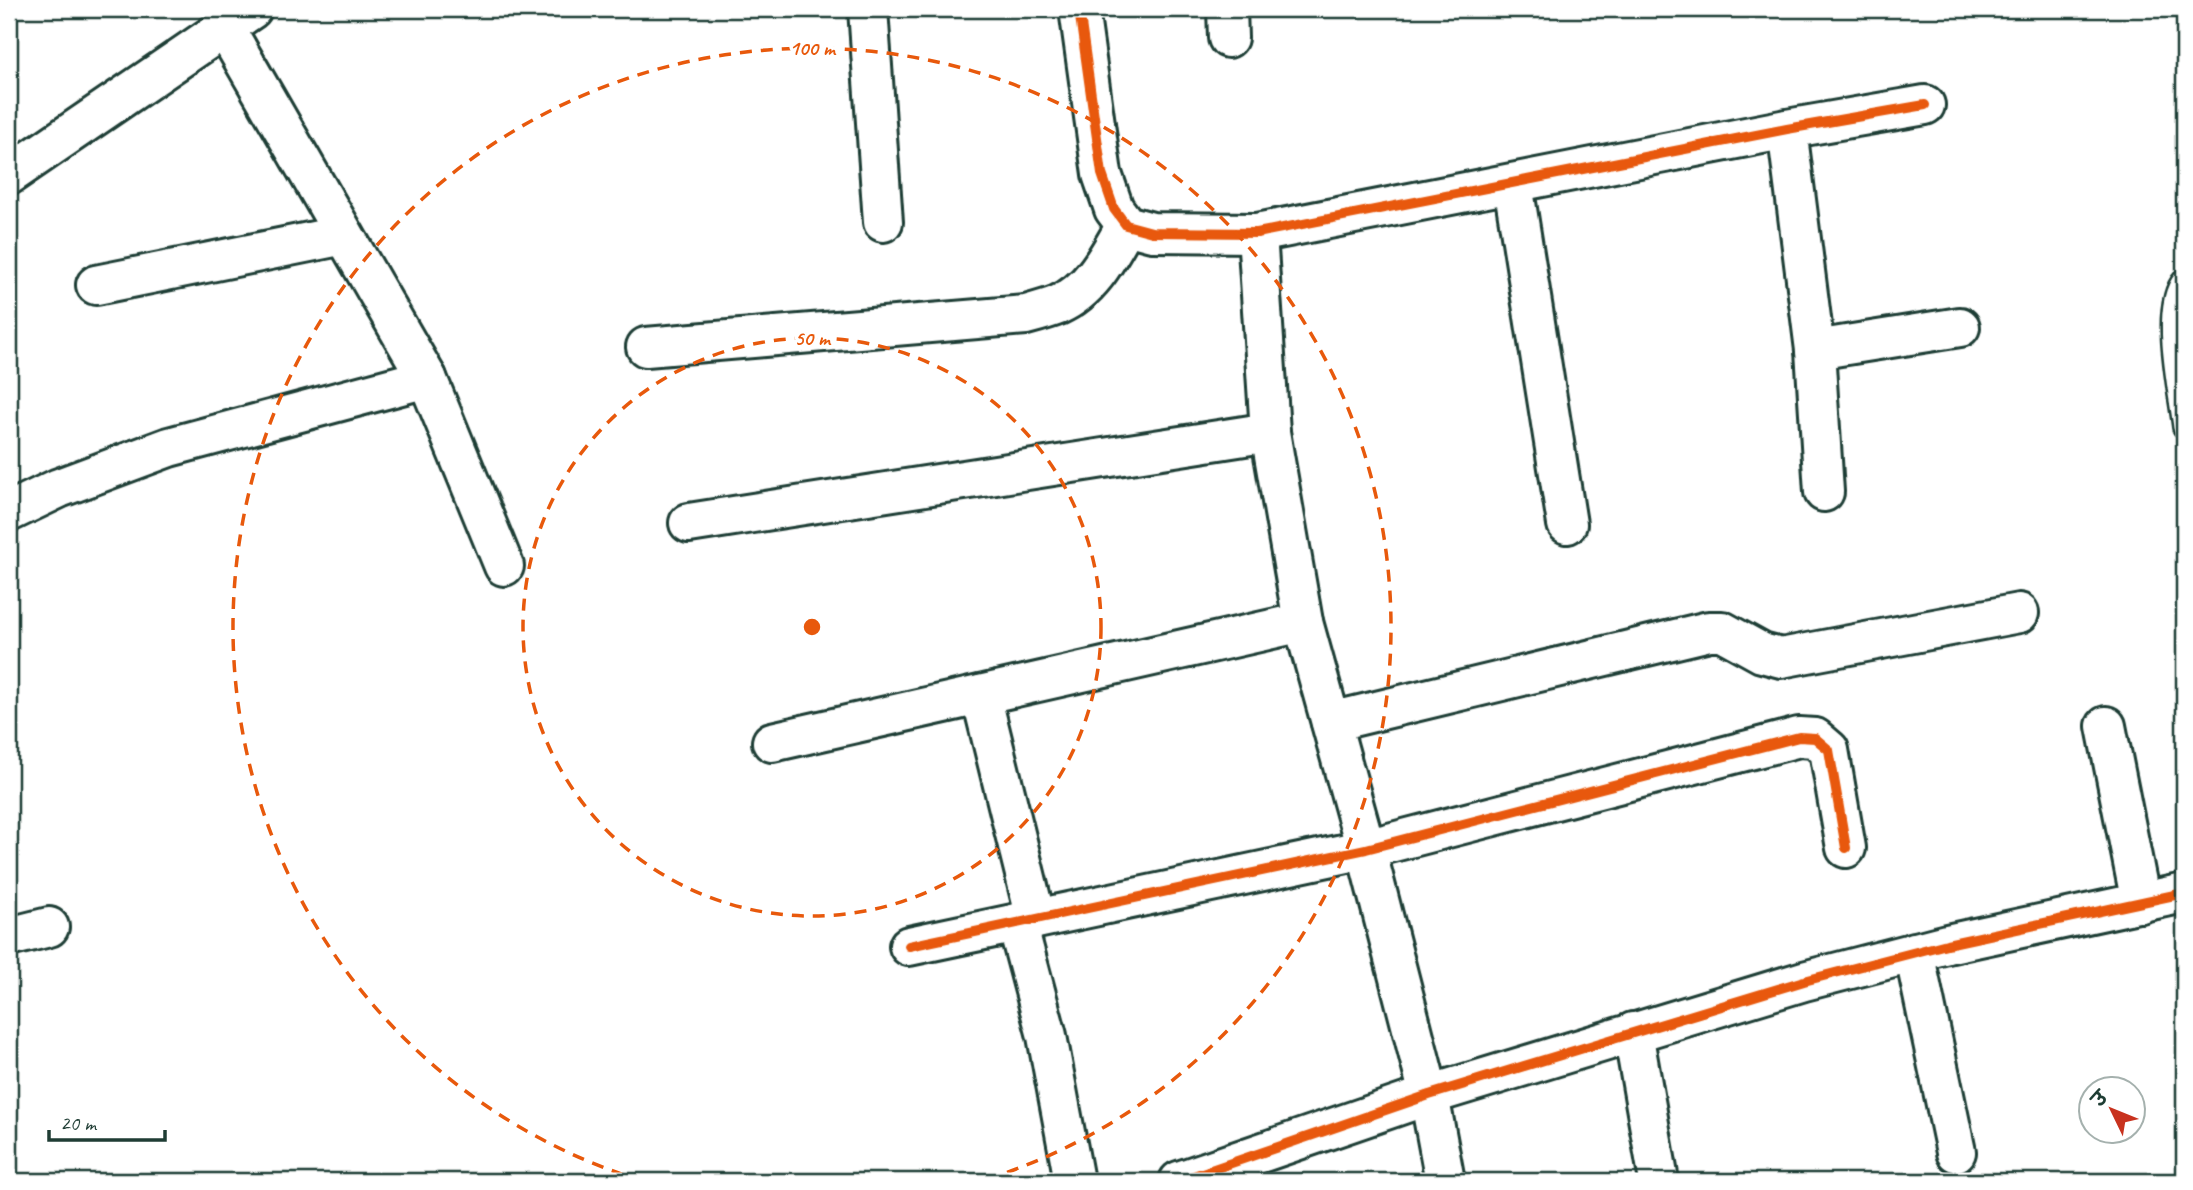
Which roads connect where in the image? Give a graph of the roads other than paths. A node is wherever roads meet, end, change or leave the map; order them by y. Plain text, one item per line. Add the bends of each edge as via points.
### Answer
1 (868, 9) edge
2 (1079, 9) edge
3 (239, 19) edge
4 (1925, 105) dead end
5 (1787, 129) junction
6 (9, 175) edge
7 (1513, 184) junction
8 (883, 222) dead end
9 (1126, 225) junction
10 (1257, 233) junction
11 (344, 235) junction
12 (2184, 280) edge
13 (96, 285) dead end
14 (1960, 327) dead end
15 (646, 347) dead end
16 (1815, 350) junction
17 (427, 379) junction
18 (2184, 427) edge
19 (1270, 432) junction
20 (1824, 492) dead end
21 (9, 512) edge
22 (689, 523) dead end
23 (1567, 524) dead end
24 (504, 566) dead end
25 (2019, 613) dead end
26 (1303, 622) junction
27 (981, 695) junction
28 (1331, 722) junction
29 (2106, 726) dead end
30 (772, 742) dead end
31 (1846, 848) dead end
32 (1366, 849) junction
33 (2184, 894) edge
34 (2141, 902) junction
35 (1027, 921) junction
36 (49, 927) dead end
37 (9, 937) edge
38 (909, 946) dead end
39 (1914, 952) junction
40 (1633, 1032) junction
41 (1429, 1095) junction
42 (1956, 1152) dead end
43 (1190, 1179) edge
44 (1074, 1181) edge
45 (1445, 1181) edge
46 (1659, 1181) edge

1 - 8 street
2 - 9 street via 1102,174 1114,209
3 - 6 street
3 - 11 street
4 - 5 street
5 - 7 street
5 - 16 street
7 - 10 street
7 - 23 street
9 - 10 street via 1152,232
9 - 15 street via 1099,271 1079,292 1059,305 1026,315
10 - 19 street
11 - 13 street
11 - 17 street
12 - 18 lane via 2174,301 2172,335
14 - 16 street
16 - 20 street
17 - 21 street via 169,447
17 - 24 street
19 - 22 street
19 - 26 street
25 - 28 street via 1781,658 1722,631 1709,631
26 - 27 street
26 - 28 street
27 - 30 street
27 - 35 street
28 - 32 street
29 - 34 street
31 - 32 street via 1829,750 1815,738 1798,737
32 - 35 street
32 - 41 street
33 - 34 street
34 - 39 street
35 - 38 street
35 - 44 street
36 - 37 street
39 - 40 street
39 - 42 street
40 - 41 street
40 - 46 street
41 - 43 street
41 - 45 street

